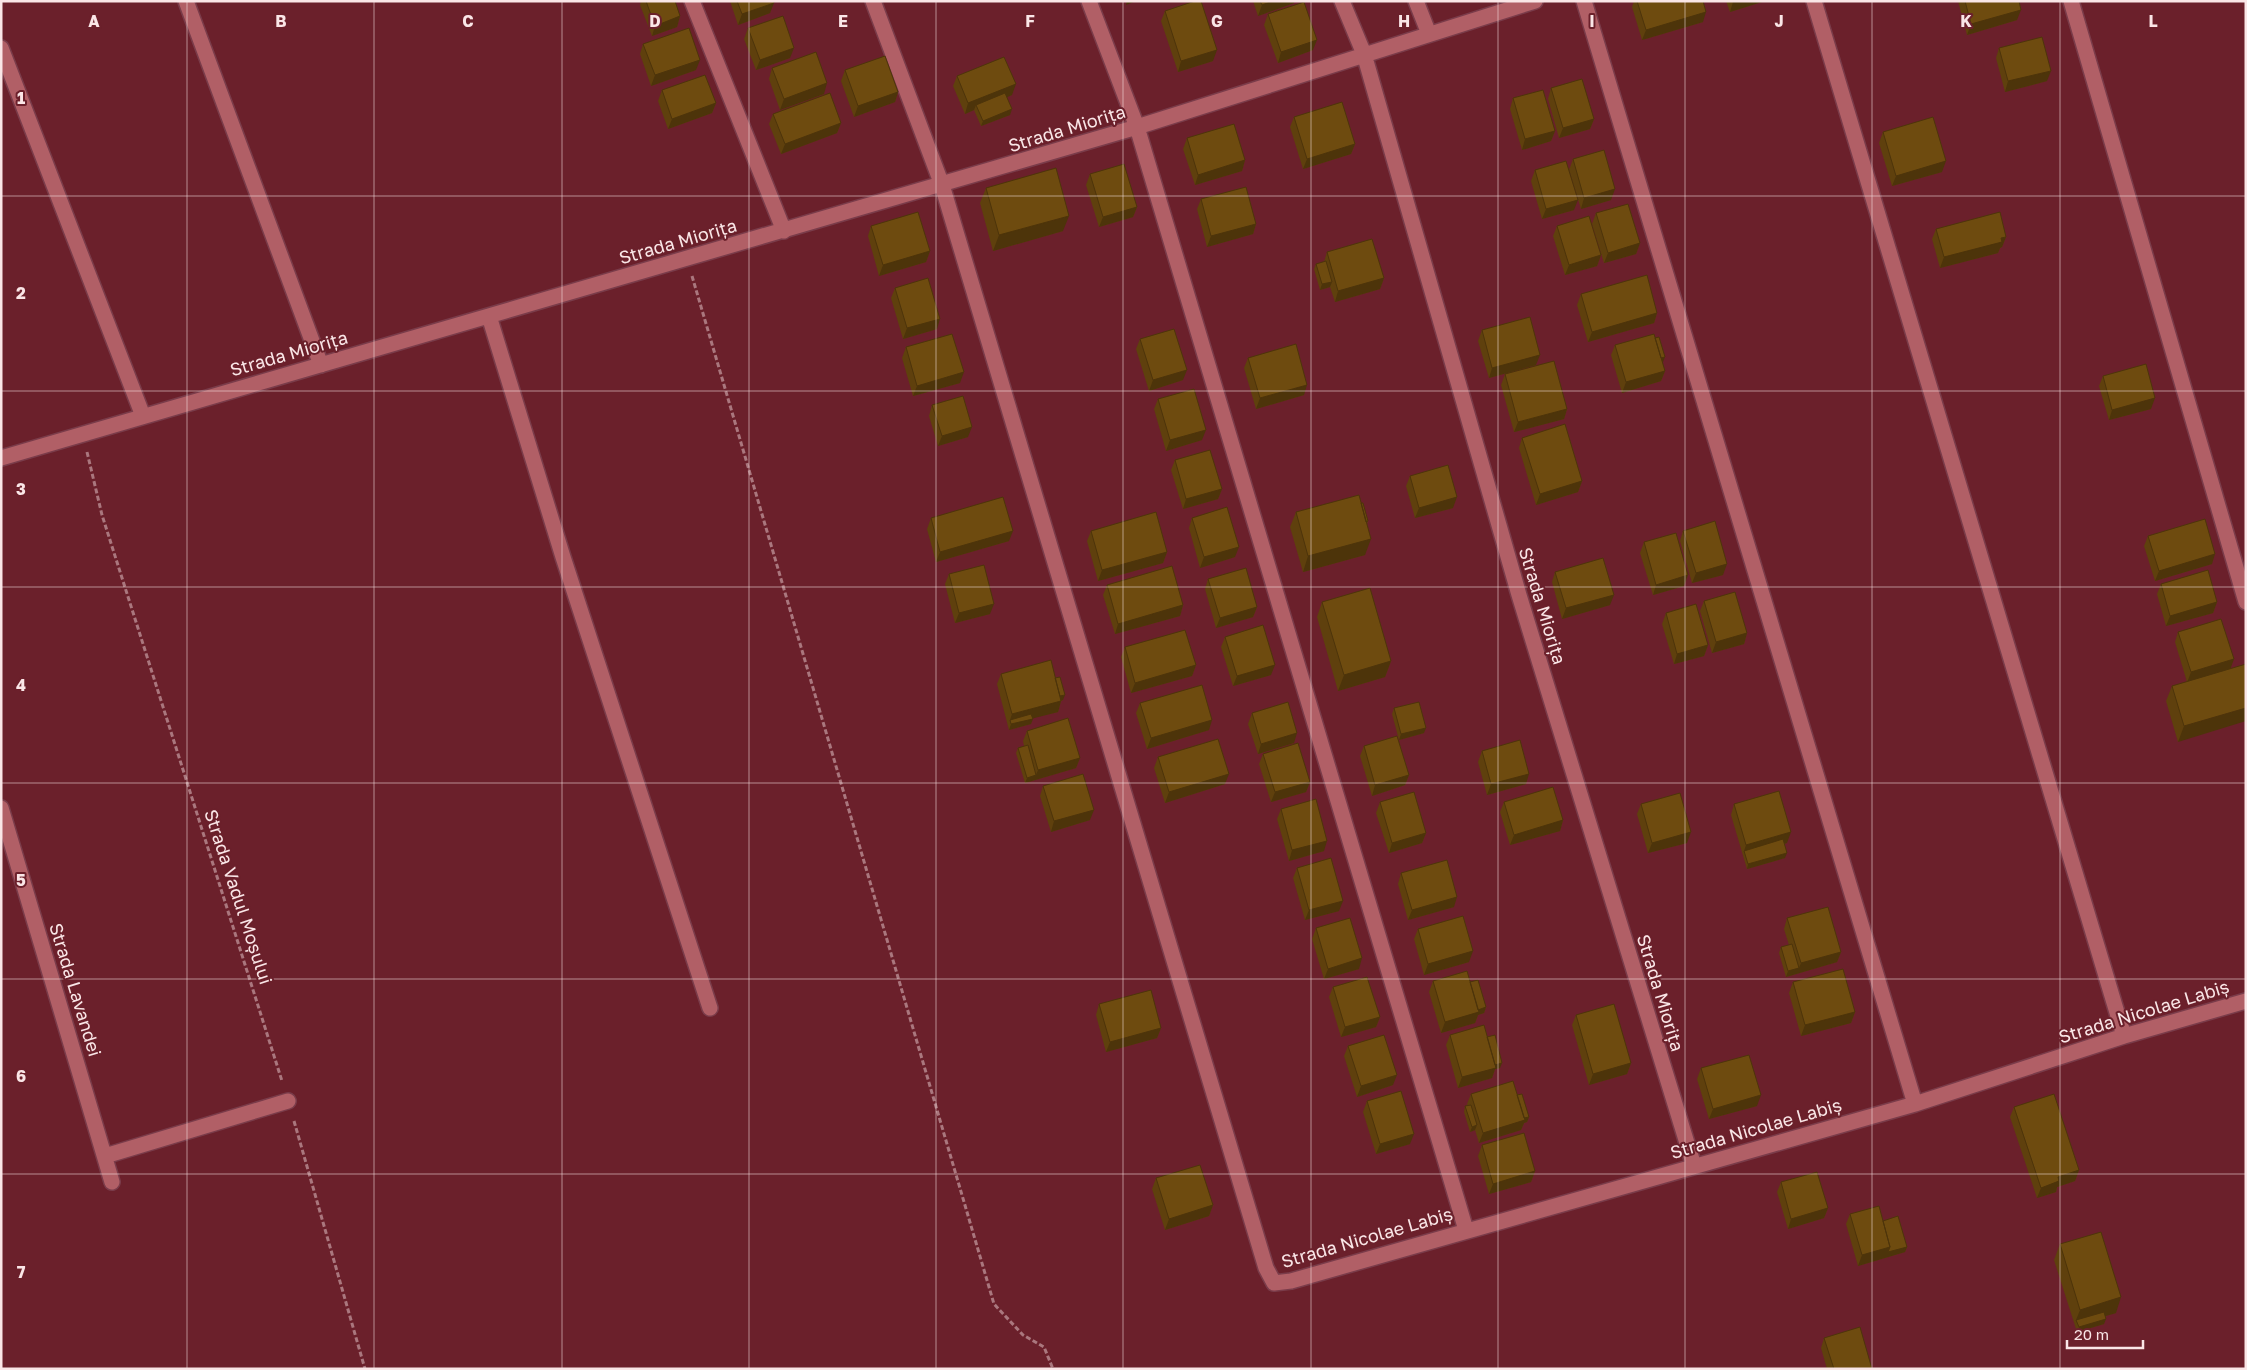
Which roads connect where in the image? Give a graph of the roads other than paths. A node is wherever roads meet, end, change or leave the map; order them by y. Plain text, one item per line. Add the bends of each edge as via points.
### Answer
1 (186, 1) edge
2 (692, 1) edge
3 (873, 1) edge
4 (1089, 1) edge
5 (1342, 1) edge
6 (1416, 1) edge
7 (1535, 1) edge
8 (1584, 1) edge
9 (1814, 1) edge
10 (2071, 1) edge
11 (1429, 34) junction
12 (1, 48) edge
13 (1364, 54) junction
14 (1137, 127) junction
15 (942, 185) junction
16 (784, 231) junction
17 (489, 316) junction
18 (321, 365) junction
19 (144, 416) junction
20 (1, 458) edge
21 (2246, 602) edge
22 (1, 808) edge
23 (2246, 1001) edge
24 (710, 1008) dead end
25 (2124, 1036) junction
26 (288, 1100) road end
27 (1915, 1104) junction
28 (105, 1156) junction
29 (1694, 1166) junction
30 (112, 1182) dead end
31 (1466, 1230) junction

1 - 18 street
2 - 16 street
3 - 15 street
4 - 14 street
5 - 13 street, Strada Miorița
6 - 11 street
7 - 11 street, Strada Miorița
8 - 27 street
9 - 25 street
10 - 21 street
11 - 13 street, Strada Miorița
12 - 19 street
13 - 14 street, Strada Miorița
13 - 29 street, Strada Miorița via 1519,595
14 - 15 street, Strada Miorița
14 - 31 street
15 - 16 street, Strada Miorița
15 - 31 street, Strada Nicolae Labiș via 1266,1268 1274,1283 1291,1281
16 - 17 street, Strada Miorița
17 - 18 street, Strada Miorița
17 - 24 street via 563,557
18 - 19 street, Strada Miorița
19 - 20 street, Strada Miorița
22 - 28 street, Strada Lavandei
23 - 25 street, Strada Nicolae Labiș
25 - 27 street, Strada Nicolae Labiș
26 - 28 street
27 - 29 street, Strada Nicolae Labiș
28 - 30 street, Strada Lavandei
29 - 31 street, Strada Nicolae Labiș

